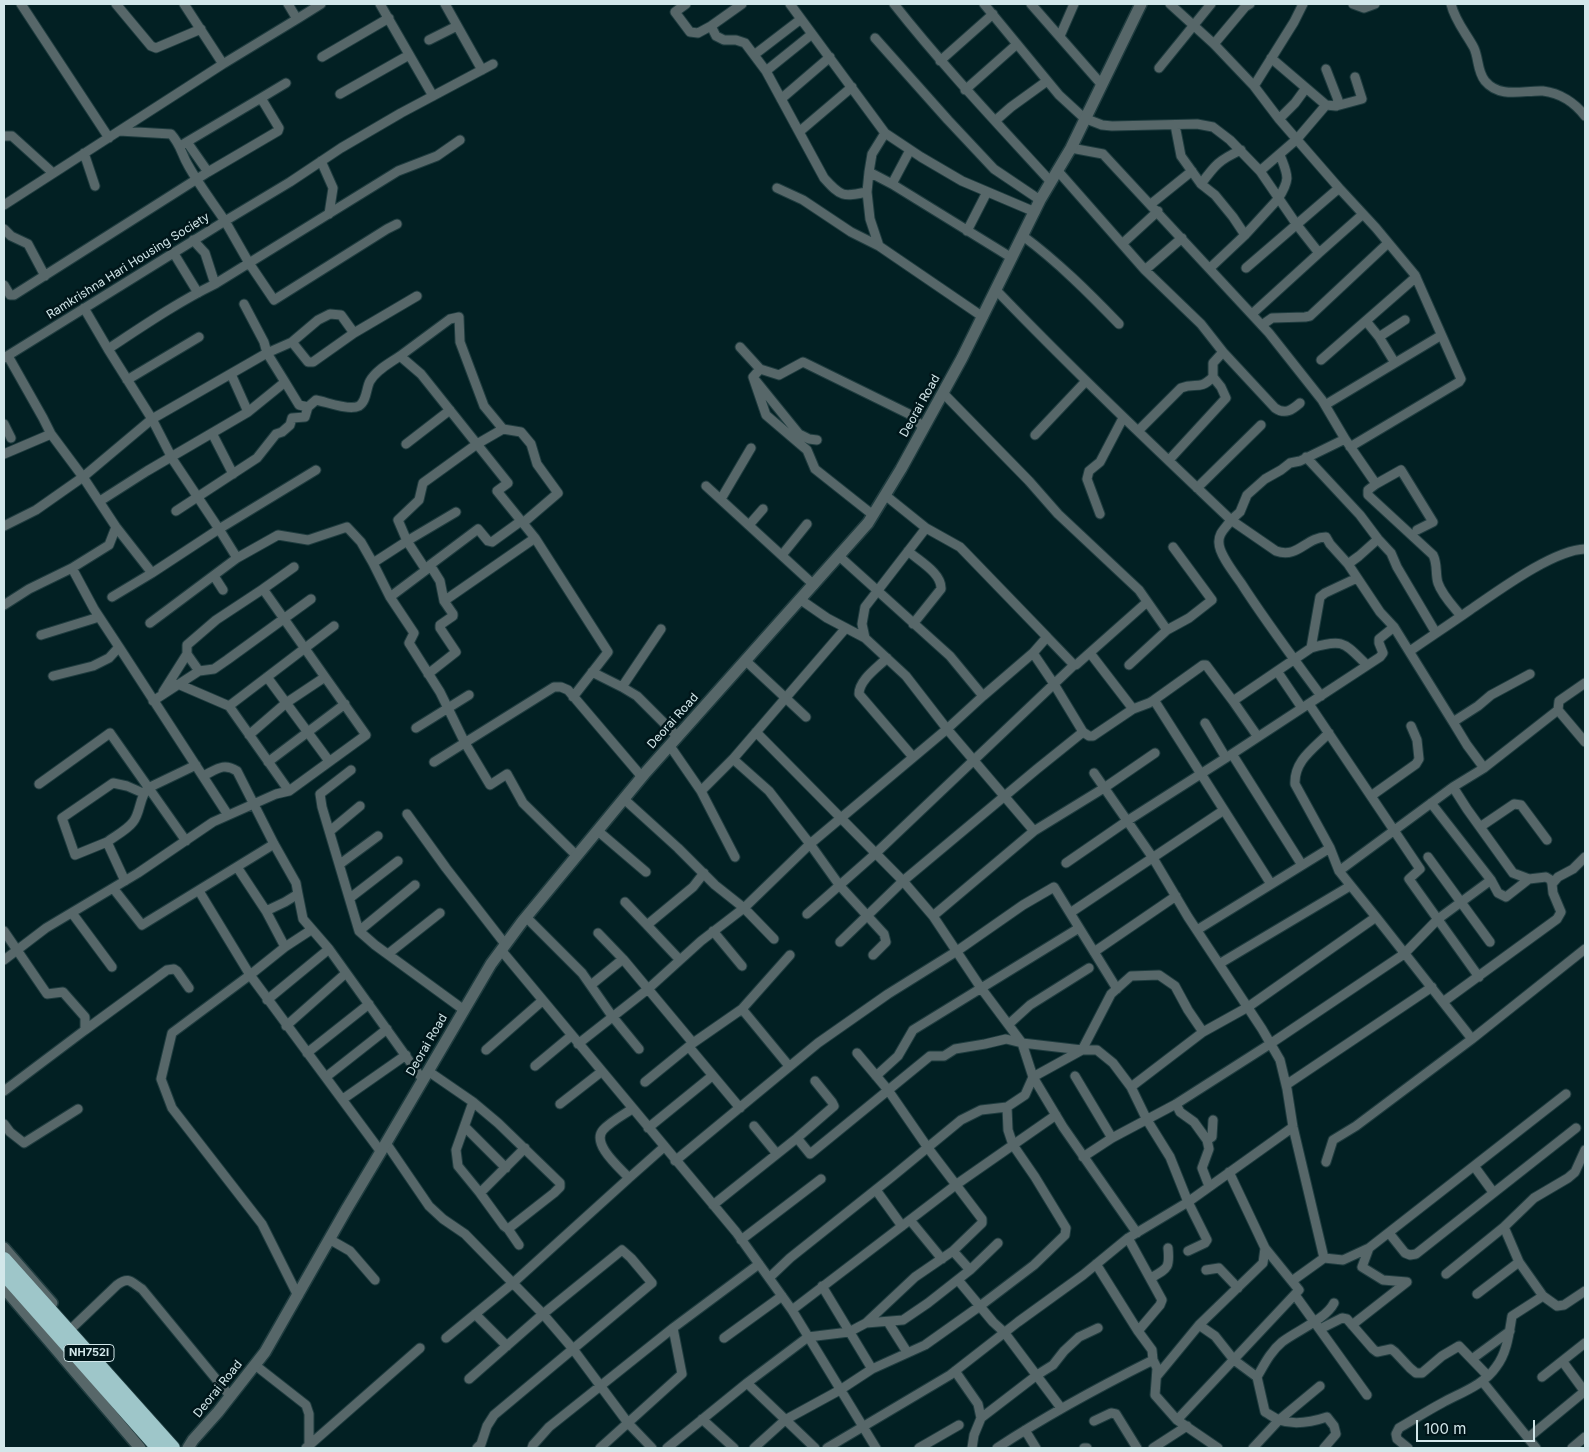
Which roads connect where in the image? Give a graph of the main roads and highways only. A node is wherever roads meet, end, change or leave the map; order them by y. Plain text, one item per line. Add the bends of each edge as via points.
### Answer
1 (4, 1259) edge
2 (4, 1274) edge
3 (183, 1446) edge
4 (158, 1448) edge

1 - 3 highway, NH752I
2 - 4 highway, NH752I

